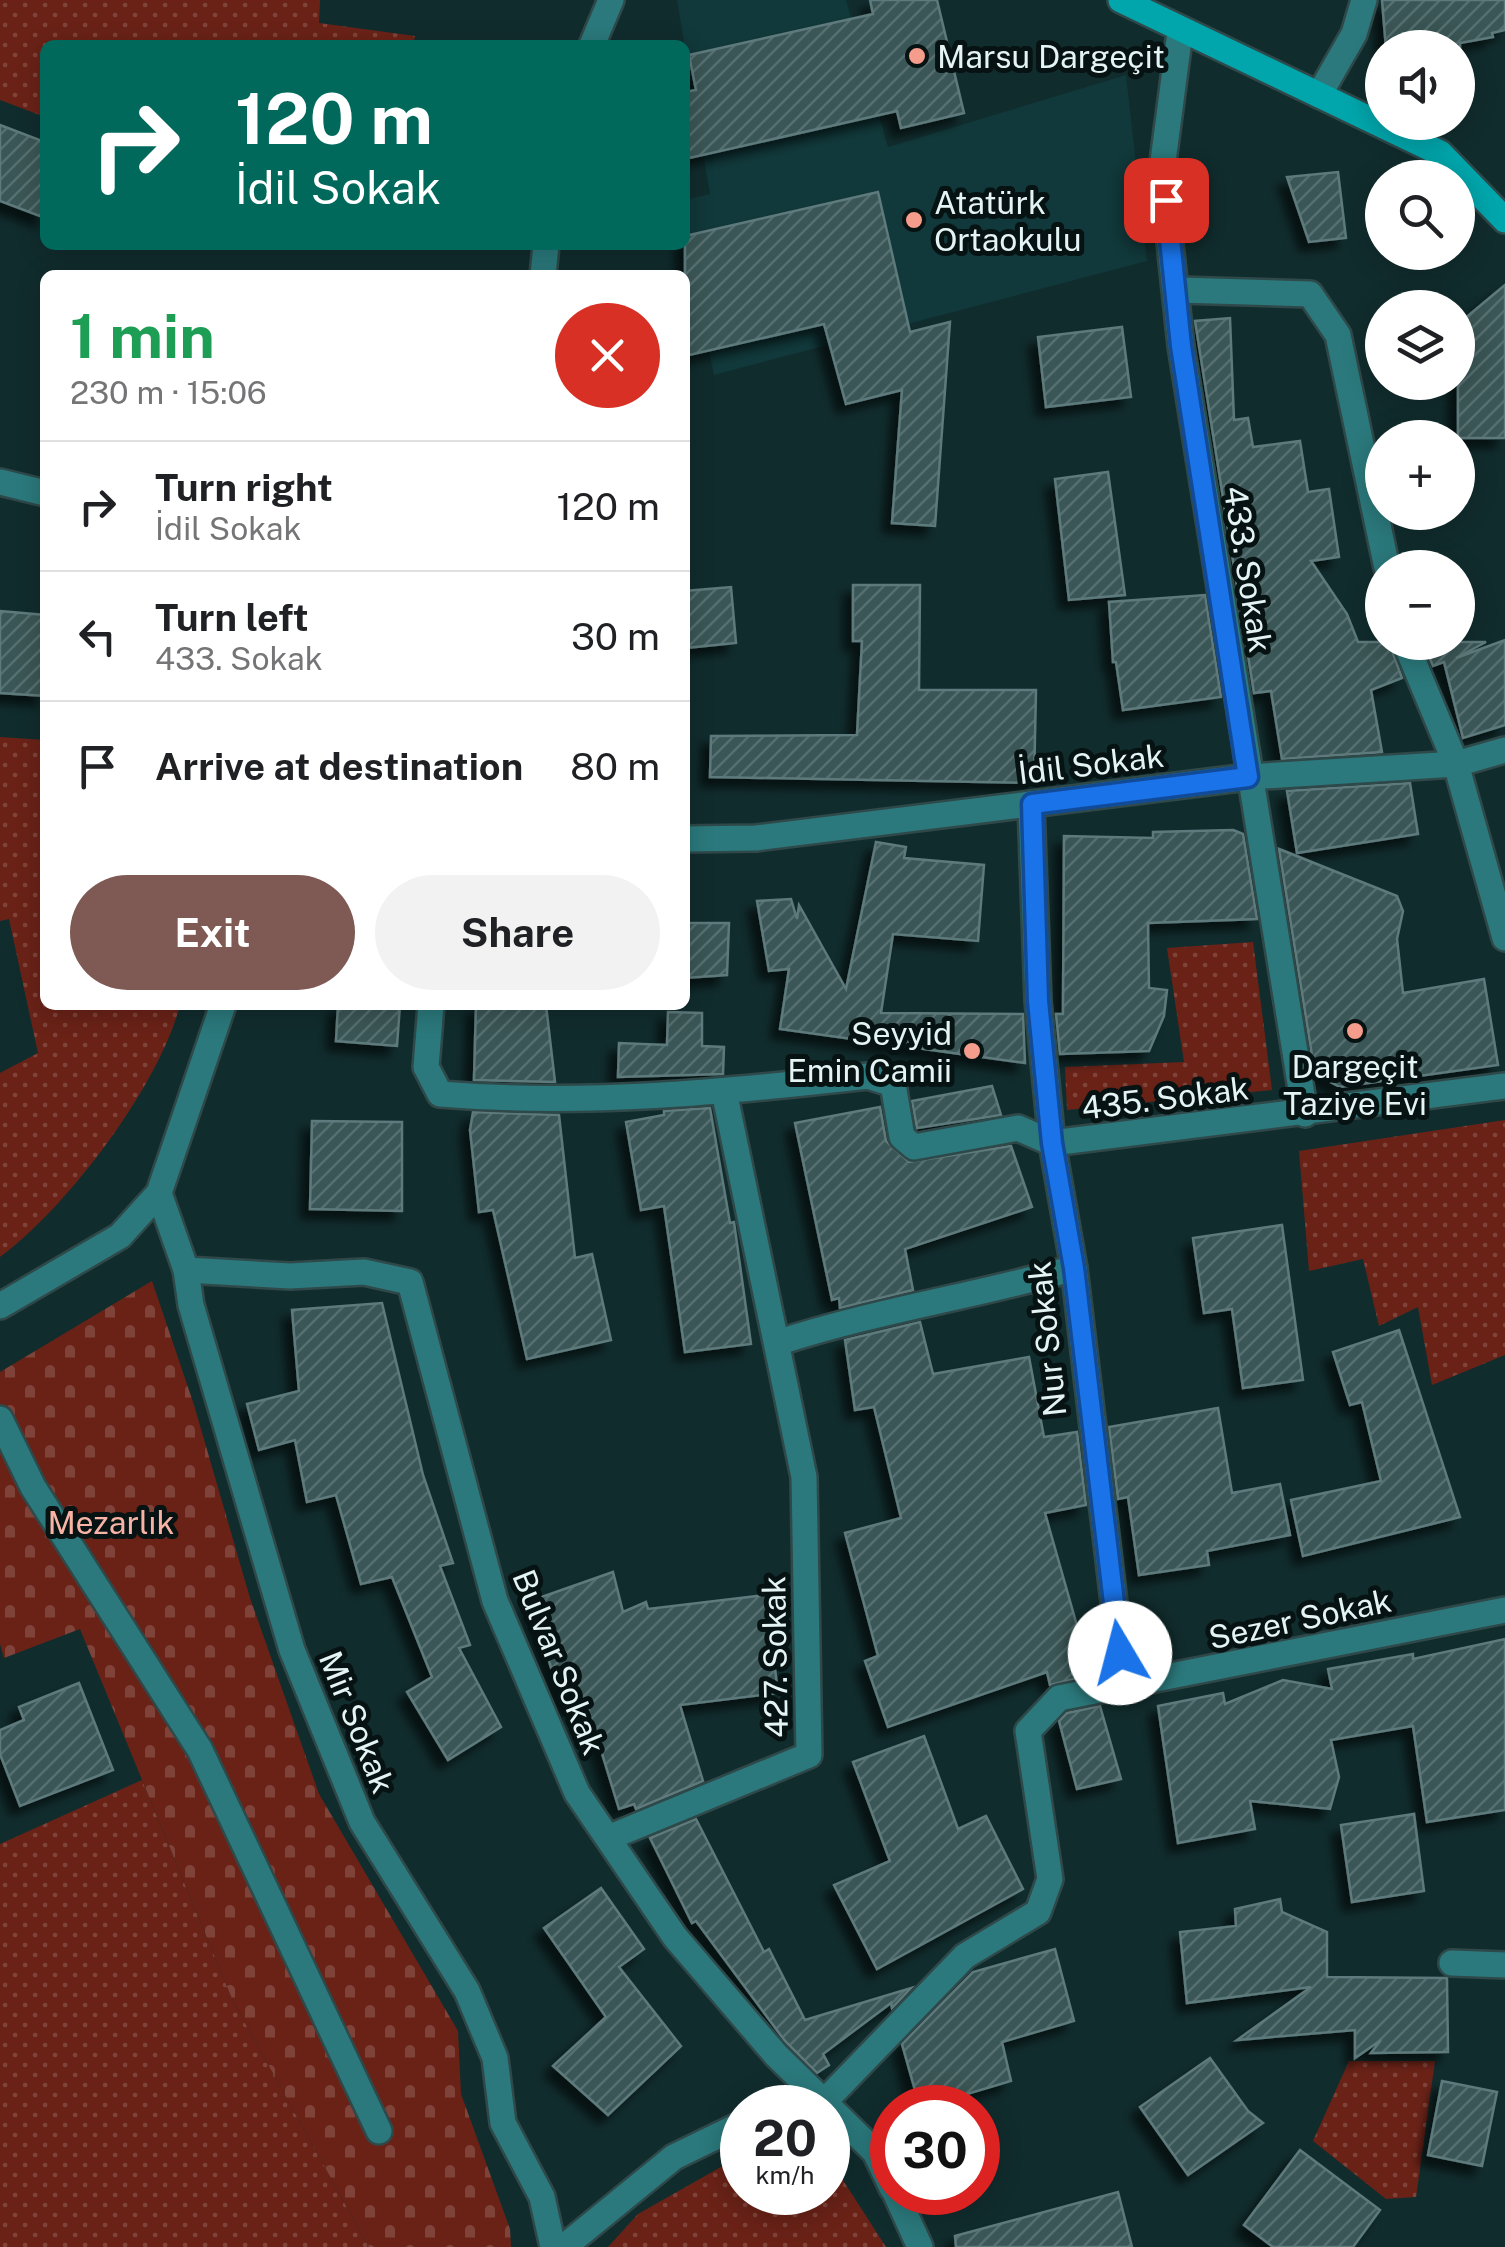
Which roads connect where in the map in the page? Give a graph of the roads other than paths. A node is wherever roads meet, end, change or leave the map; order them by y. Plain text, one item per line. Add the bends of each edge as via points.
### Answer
1 (611, 0) edge
2 (1121, 0) edge
3 (1364, 0) edge
4 (1180, 32) junction
5 (594, 40) edge
6 (1319, 95) junction
7 (1505, 220) edge
8 (1178, 290) junction
9 (0, 482) edge
10 (40, 493) edge
11 (1383, 550) edge
12 (1413, 660) edge
13 (1505, 750) edge
14 (1456, 764) junction
15 (1248, 777) junction
16 (1032, 804) junction
17 (690, 839) edge
18 (1505, 938) edge
19 (221, 1010) edge
20 (431, 1010) edge
21 (1505, 1086) edge
22 (724, 1091) junction
23 (1305, 1114) junction
24 (1052, 1143) junction
25 (158, 1194) junction
26 (1074, 1268) junction
27 (186, 1270) junction
28 (0, 1306) edge
29 (777, 1342) junction
30 (0, 1419) edge
31 (1505, 1610) edge
32 (1124, 1686) junction
33 (608, 1838) junction
34 (1452, 1963) dead end
35 (1505, 1964) edge
36 (809, 2085) edge
37 (840, 2085) edge
38 (850, 2125) edge
39 (379, 2131) dead end
40 (720, 2135) edge
41 (870, 2146) edge
42 (905, 2215) edge
43 (553, 2247) edge
44 (564, 2247) edge
45 (920, 2247) edge

1 - 5 street
2 - 4 main road
3 - 6 street via 1354,34
4 - 6 main road
4 - 8 street, 433. Sokak via 1162,170
6 - 7 main road via 1440,153
8 - 11 street via 1310,294 1338,335
8 - 15 street, 433. Sokak
9 - 10 street
12 - 14 street
13 - 14 street, İdil Sokak
14 - 15 street, İdil Sokak
14 - 18 street
15 - 16 street, İdil Sokak
15 - 23 street, 433. Sokak
16 - 17 street, İdil Sokak via 756,838
16 - 24 street, Nur Sokak via 1038,1001
19 - 25 street
20 - 22 street, 435. Sokak via 426,1067 440,1094 535,1102
21 - 23 street, 435. Sokak
22 - 24 street, 435. Sokak via 868,1076 893,1084 906,1144 1018,1128
22 - 29 street, 427. Sokak
23 - 24 street, 435. Sokak
24 - 26 street, Nur Sokak
25 - 27 street, Mir Sokak
25 - 28 street via 120,1236
26 - 29 street
26 - 32 street, Nur Sokak
27 - 33 street, Bulvar Sokak via 364,1272 410,1282 496,1602 578,1792
27 - 43 street, Mir Sokak via 292,1650 362,1822 467,1991 495,2058 503,2122 542,2197
29 - 33 street, 427. Sokak via 804,1477 809,1755
30 - 39 street via 33,1487 200,1750
31 - 32 street, Sezer Sokak
32 - 37 street, Sezer Sokak via 1058,1698 1028,1731 1050,1879 1038,1912 965,1956
33 - 36 street, Bulvar Sokak via 675,1937
34 - 35 street
38 - 41 street, Bulvar Sokak
40 - 44 street via 674,2157
42 - 45 street, Bulvar Sokak

